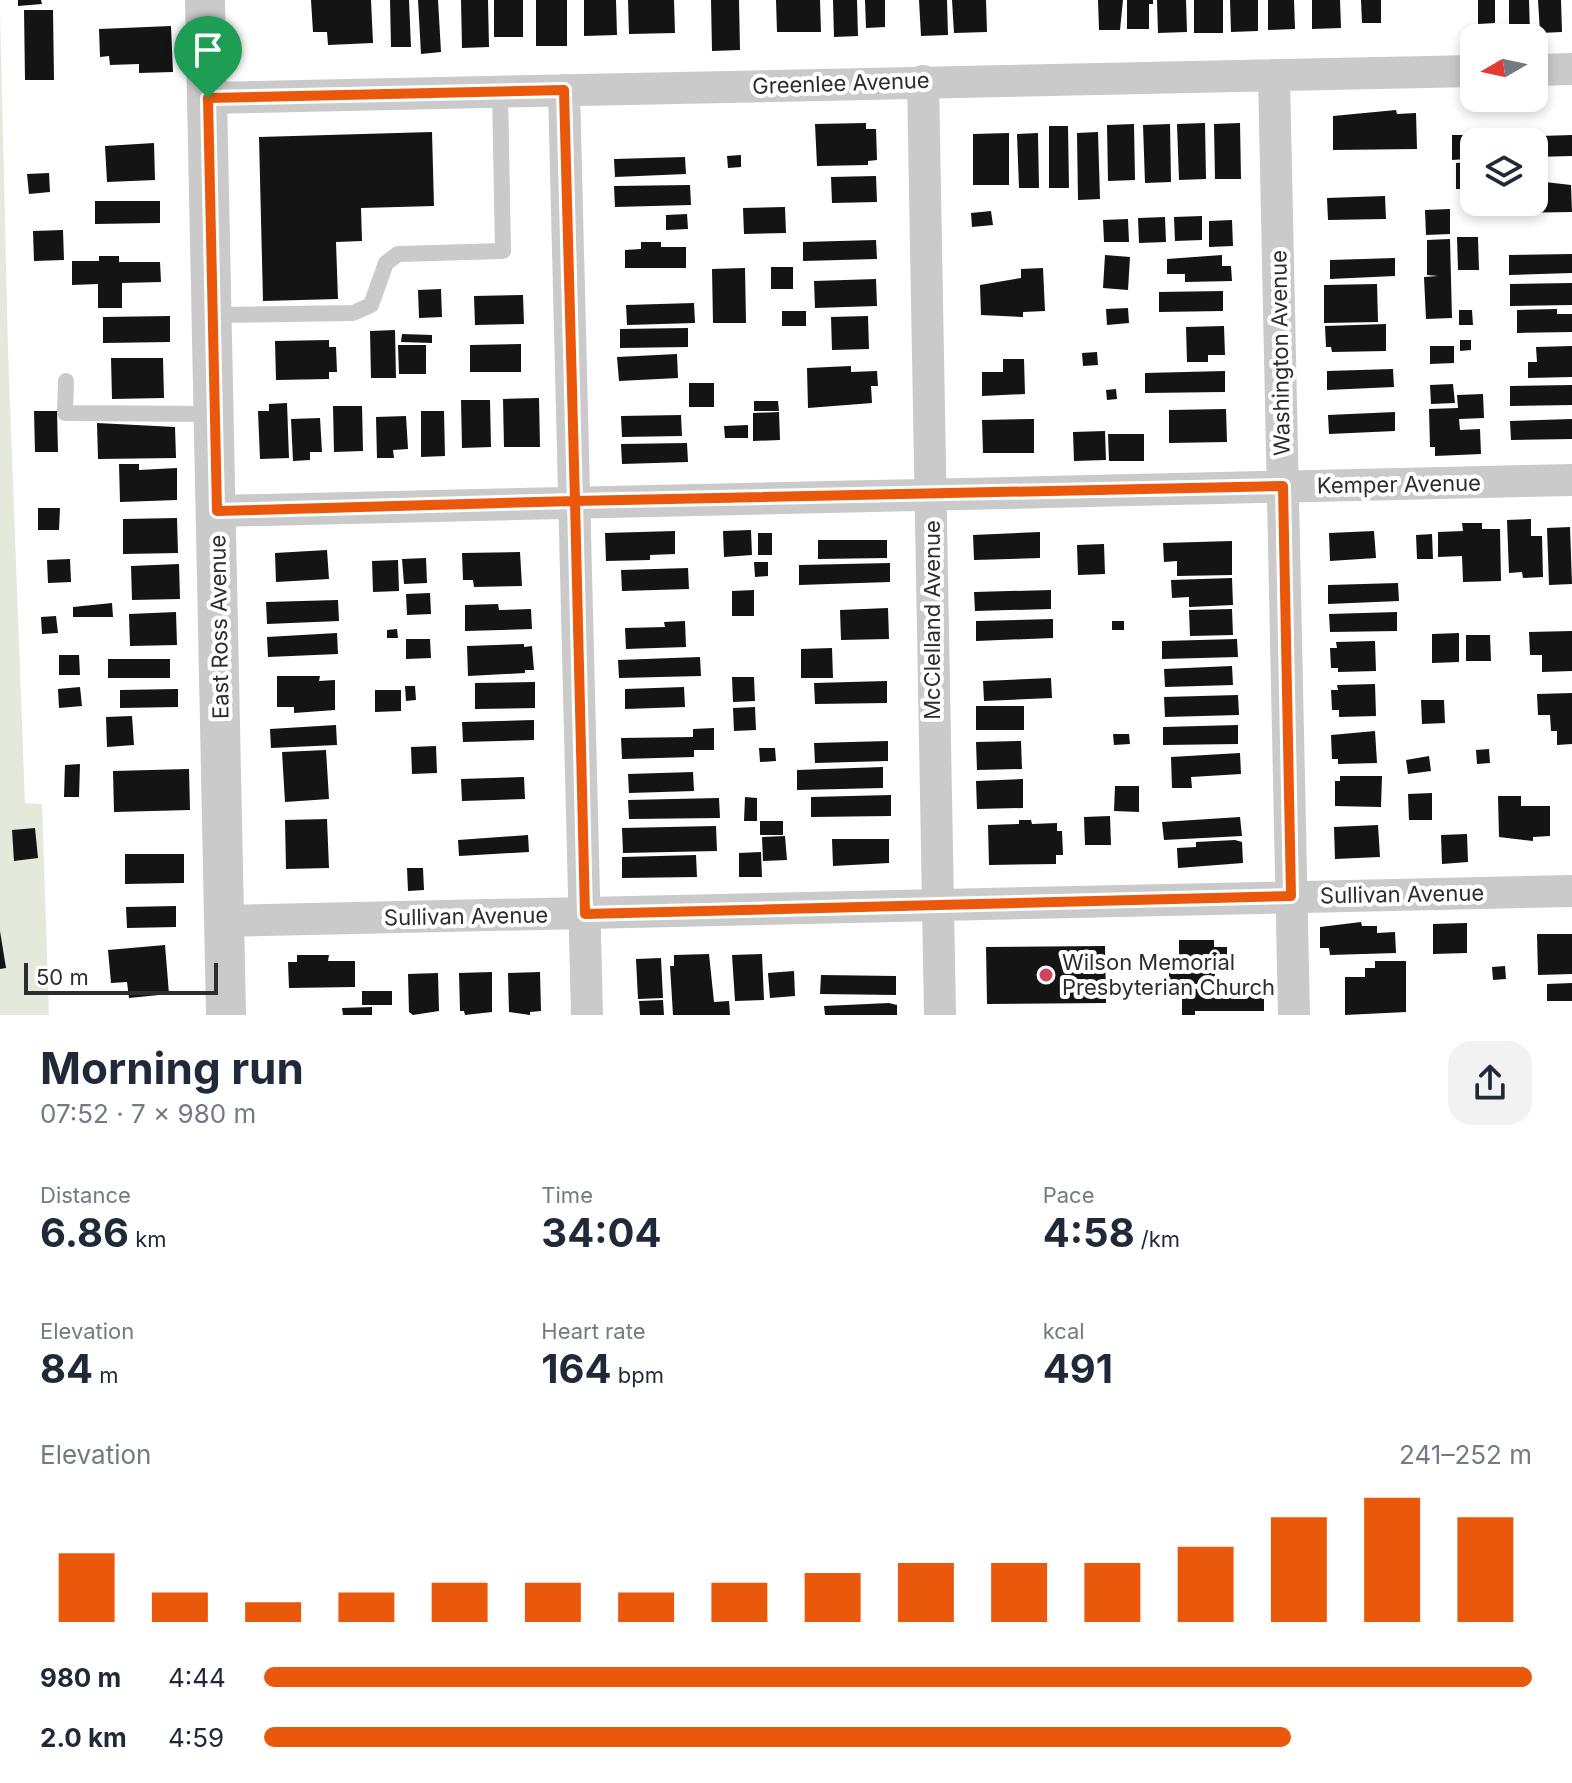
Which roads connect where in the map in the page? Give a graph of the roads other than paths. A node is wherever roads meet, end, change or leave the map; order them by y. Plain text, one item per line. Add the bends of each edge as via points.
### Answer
1 (205, 0) edge
2 (1572, 69) edge
3 (1548, 70) edge
4 (1460, 71) edge
5 (1274, 75) junction
6 (923, 81) junction
7 (564, 90) junction
8 (500, 92) junction
9 (208, 98) junction
10 (213, 315) junction
11 (66, 381) dead end
12 (215, 414) junction
13 (1572, 480) edge
14 (1283, 486) junction
15 (931, 496) junction
16 (575, 501) junction
17 (217, 511) junction
18 (1572, 891) edge
19 (1291, 896) junction
20 (936, 906) junction
21 (585, 914) junction
22 (223, 921) junction
23 (226, 1015) edge
24 (587, 1015) edge
25 (940, 1015) edge
26 (1294, 1015) edge

1 - 9 street, East Ross Avenue
2 - 3 street
4 - 5 street, Greenlee Avenue
5 - 6 street, Greenlee Avenue
5 - 14 street, Washington Avenue
6 - 7 street, Greenlee Avenue
6 - 15 street, McClelland Avenue
7 - 8 street, Greenlee Avenue
7 - 16 street
8 - 9 street, Greenlee Avenue
8 - 10 lane via 503,251 398,254 386,263 371,305 353,313
9 - 10 street, East Ross Avenue
10 - 12 street, East Ross Avenue
11 - 12 lane via 65,413
12 - 17 street, East Ross Avenue
13 - 14 street, Kemper Avenue
14 - 15 street, Kemper Avenue
14 - 19 street, Washington Avenue
15 - 16 street, Kemper Avenue
15 - 20 street, McClelland Avenue
16 - 17 street, Kemper Avenue
16 - 21 street
17 - 22 street, East Ross Avenue
18 - 19 street, Sullivan Avenue
19 - 20 street, Sullivan Avenue
19 - 26 street, Washington Avenue
20 - 21 street, Sullivan Avenue
20 - 25 street, McClelland Avenue
21 - 22 street, Sullivan Avenue
21 - 24 street
22 - 23 street, East Ross Avenue

